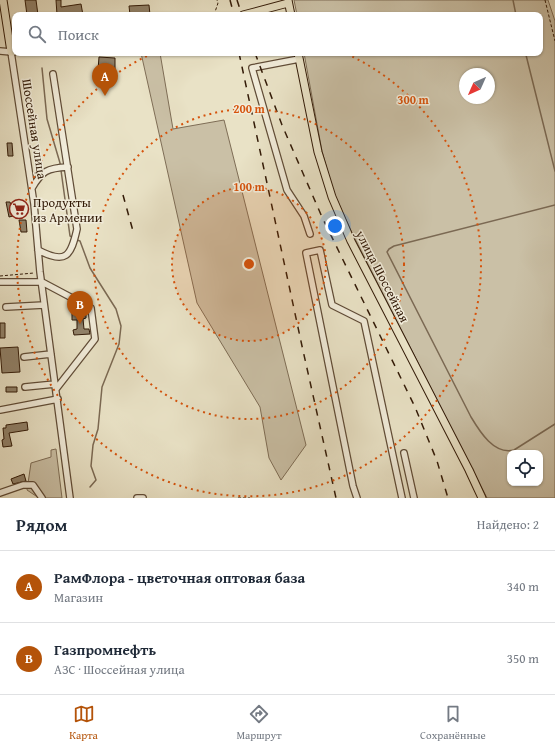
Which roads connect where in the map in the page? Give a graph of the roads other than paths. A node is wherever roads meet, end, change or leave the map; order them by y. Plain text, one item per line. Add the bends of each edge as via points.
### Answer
1 (3, 0) edge
2 (288, 1) edge
3 (263, 12) edge
4 (290, 12) edge
5 (12, 47) edge
6 (0, 50) edge
7 (12, 52) edge
8 (14, 56) edge
9 (299, 56) edge
10 (54, 74) dead end
11 (68, 167) junction
12 (32, 188) junction
13 (310, 234) dead end
14 (38, 250) junction
15 (0, 282) edge
16 (42, 282) junction
17 (44, 305) junction
18 (6, 307) dead end
19 (51, 354) junction
20 (24, 357) dead end
21 (25, 387) dead end
22 (56, 387) junction
23 (58, 399) junction
24 (0, 410) edge
25 (404, 453) dead end
26 (0, 493) edge
27 (42, 498) edge
28 (70, 498) edge
29 (137, 498) edge
30 (143, 498) edge
31 (357, 498) edge
32 (402, 498) edge
33 (414, 498) edge
34 (482, 498) edge

1 - 5 main road
2 - 3 main road
2 - 4 main road
6 - 7 street
8 - 12 street, Шоссейная улица
9 - 13 street via 252,68 287,190 304,216
9 - 34 main road, улица Шоссейная via 318,152 332,197
10 - 11 street
11 - 12 street via 48,170 40,175
11 - 14 street via 77,228 70,252 58,258
12 - 14 street, Шоссейная улица
14 - 16 street, Шоссейная улица
15 - 16 street
16 - 17 street, Шоссейная улица
16 - 22 street via 91,308 95,340
17 - 18 street
17 - 19 street, Шоссейная улица
19 - 20 street
19 - 22 street, Шоссейная улица
21 - 22 street
22 - 23 street, Шоссейная улица
23 - 24 street
23 - 28 street, Шоссейная улица
25 - 33 street
26 - 27 street via 23,485 33,485
29 - 30 street
31 - 32 street via 306,253 320,250 332,305 364,321

